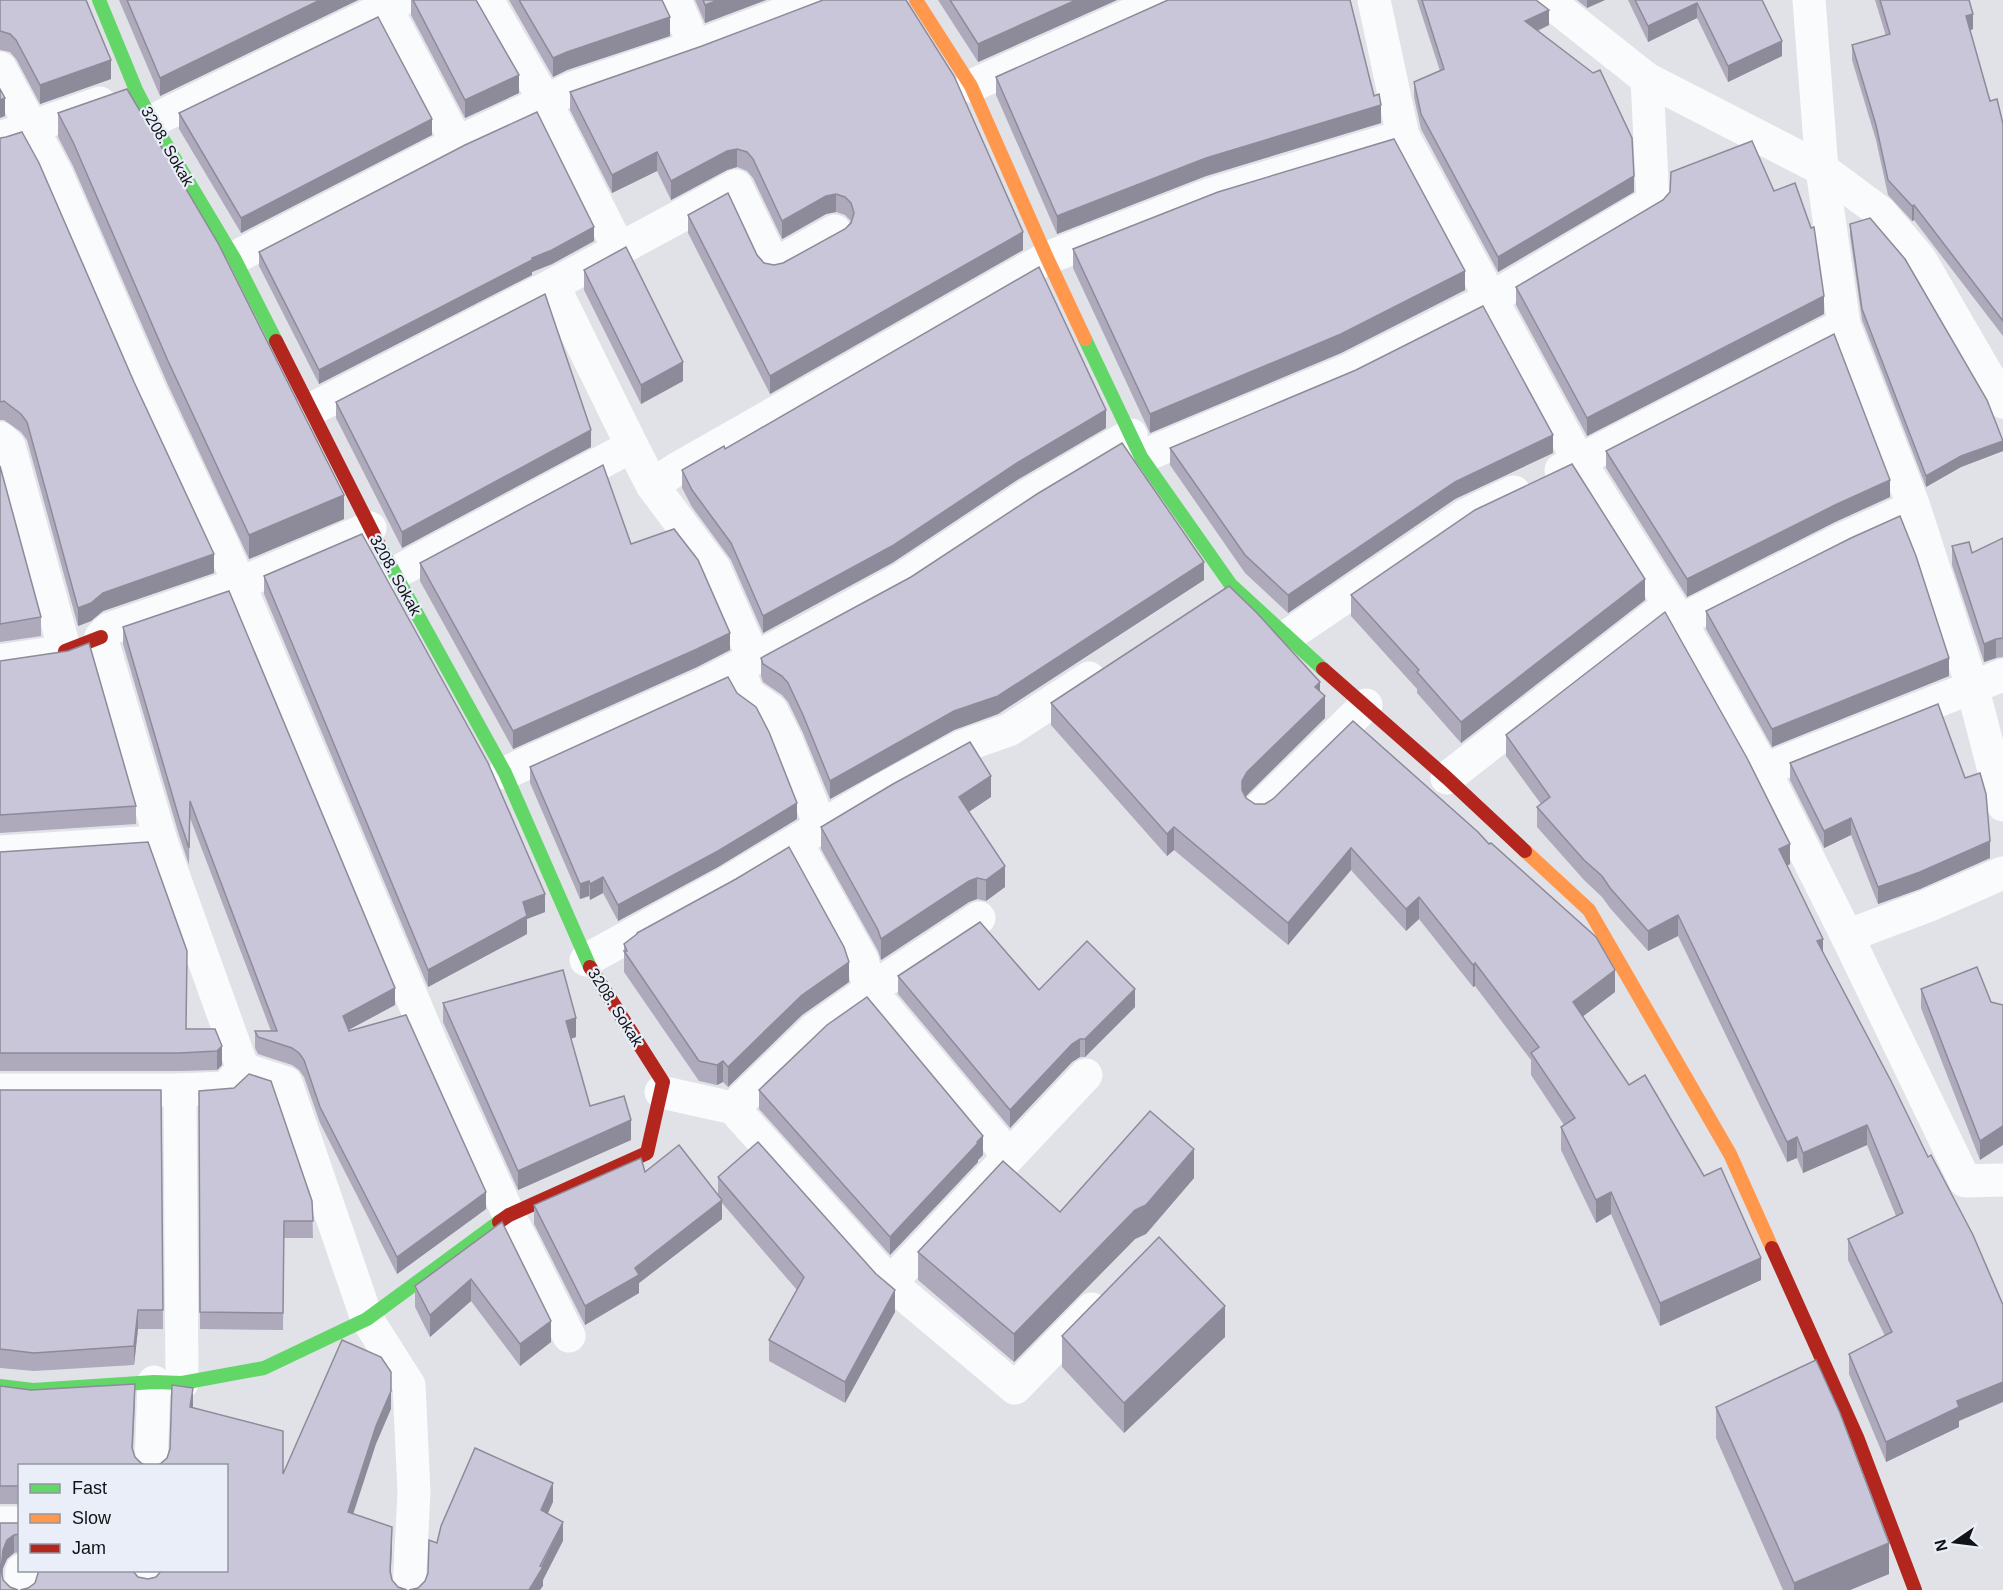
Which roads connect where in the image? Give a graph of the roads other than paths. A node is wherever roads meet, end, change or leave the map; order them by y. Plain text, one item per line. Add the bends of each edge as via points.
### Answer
1 (99, 0) edge
2 (487, 0) edge
3 (675, 0) edge
4 (819, 0) edge
5 (916, 0) edge
6 (1163, 0) edge
7 (1374, 0) edge
8 (1547, 0) edge
9 (1809, 0) edge
10 (390, 3) edge
11 (695, 47) junction
12 (0, 68) edge
13 (1647, 79) junction
14 (971, 86) junction
15 (136, 90) junction
16 (545, 101) junction
17 (152, 121) junction
18 (32, 127) junction
19 (1404, 136) junction
20 (0, 138) edge
21 (457, 143) junction
22 (1822, 169) junction
23 (835, 231) dead end
24 (619, 249) junction
25 (234, 258) junction
26 (1047, 258) junction
27 (554, 285) junction
28 (1492, 298) junction
29 (1844, 325) junction
30 (2003, 402) edge
31 (310, 410) junction
32 (0, 438) edge
33 (632, 446) junction
34 (1136, 446) junction
35 (1580, 461) junction
36 (652, 485) junction
37 (1914, 507) junction
38 (370, 528) junction
39 (395, 573) junction
40 (239, 584) junction
41 (1675, 613) junction
42 (101, 637) junction
43 (1286, 637) junction
44 (65, 651) junction
45 (0, 661) edge
46 (746, 663) junction
47 (1112, 663) edge
48 (2003, 675) edge
49 (1972, 686) junction
50 (1366, 705) junction
51 (1764, 770) junction
52 (506, 773) junction
53 (1447, 778) junction
54 (2003, 805) edge
55 (1260, 808) edge
56 (808, 833) junction
57 (161, 842) junction
58 (0, 852) edge
59 (2003, 873) edge
60 (979, 918) dead end
61 (1847, 936) junction
62 (586, 960) junction
63 (870, 990) junction
64 (243, 1069) junction
65 (1086, 1075) dead end
66 (0, 1090) edge
67 (180, 1090) junction
68 (661, 1092) junction
69 (733, 1108) junction
70 (1009, 1156) junction
71 (2003, 1180) edge
72 (509, 1215) junction
73 (890, 1283) junction
74 (1115, 1286) edge
75 (367, 1319) junction
76 (569, 1336) dead end
77 (168, 1382) junction
78 (0, 1386) edge
79 (151, 1464) edge
80 (0, 1523) edge
81 (18, 1523) edge
82 (22, 1572) edge
83 (20, 1590) edge
84 (409, 1590) edge
85 (1915, 1590) edge

1 - 15 street, 3208. Sokak
2 - 16 street
3 - 11 street
4 - 11 street
5 - 14 street
6 - 14 street
7 - 19 street
8 - 13 street
9 - 22 street
10 - 17 street
10 - 21 street
11 - 16 street
12 - 18 street
13 - 22 street
13 - 28 street via 1653,202
14 - 26 street
15 - 17 street, 3208. Sokak
15 - 18 street
16 - 21 street
16 - 24 street
17 - 25 street, 3208. Sokak
18 - 20 street
18 - 40 street
19 - 26 street via 1212,194
19 - 28 street
21 - 25 street
22 - 29 street
22 - 30 street via 1880,212 1920,259
23 - 24 street via 774,265 736,186
24 - 27 street
25 - 31 street, 3208. Sokak
26 - 34 street
26 - 36 street
27 - 31 street
27 - 33 street
28 - 34 street via 1349,370
28 - 35 street
29 - 35 street
29 - 37 street
31 - 38 street, 3208. Sokak
32 - 44 street via 9,446
33 - 36 street
33 - 39 street
34 - 43 street via 1221,592
34 - 46 street via 1027,496 902,579
35 - 41 street
35 - 43 street via 1466,515
36 - 46 street via 714,568
37 - 41 street
37 - 49 street
38 - 39 street, 3208. Sokak
38 - 40 street
39 - 52 street, 3208. Sokak
40 - 42 street via 109,629
40 - 72 street via 434,1050
41 - 51 street
41 - 53 street
42 - 44 street
42 - 57 street
43 - 50 street
44 - 45 street
46 - 52 street
46 - 56 street via 748,694 771,710 786,740
47 - 56 street via 1010,730 963,746
48 - 49 street
49 - 51 street
49 - 54 street
50 - 53 street
50 - 55 street
51 - 61 street
52 - 62 street, 3208. Sokak
53 - 85 street via 1589,910 1724,1144 1857,1437
56 - 62 street via 727,883
56 - 63 street via 862,960
57 - 58 street
57 - 64 street
59 - 61 street
60 - 63 street
61 - 71 street via 1965,1180
62 - 68 street, 3208. Sokak via 663,1082
63 - 69 street via 815,1029
63 - 70 street
64 - 67 street via 226,1088
64 - 75 street via 286,1083
65 - 70 street
66 - 67 street
67 - 77 street
68 - 69 street
68 - 72 street, 3208. Sokak via 647,1153
69 - 73 street
70 - 73 street
72 - 75 street
72 - 76 street
73 - 74 street via 1015,1388
75 - 77 street via 264,1368
75 - 84 street via 409,1385 414,1492
77 - 78 street via 33,1390
77 - 79 street
80 - 81 street
82 - 83 street

